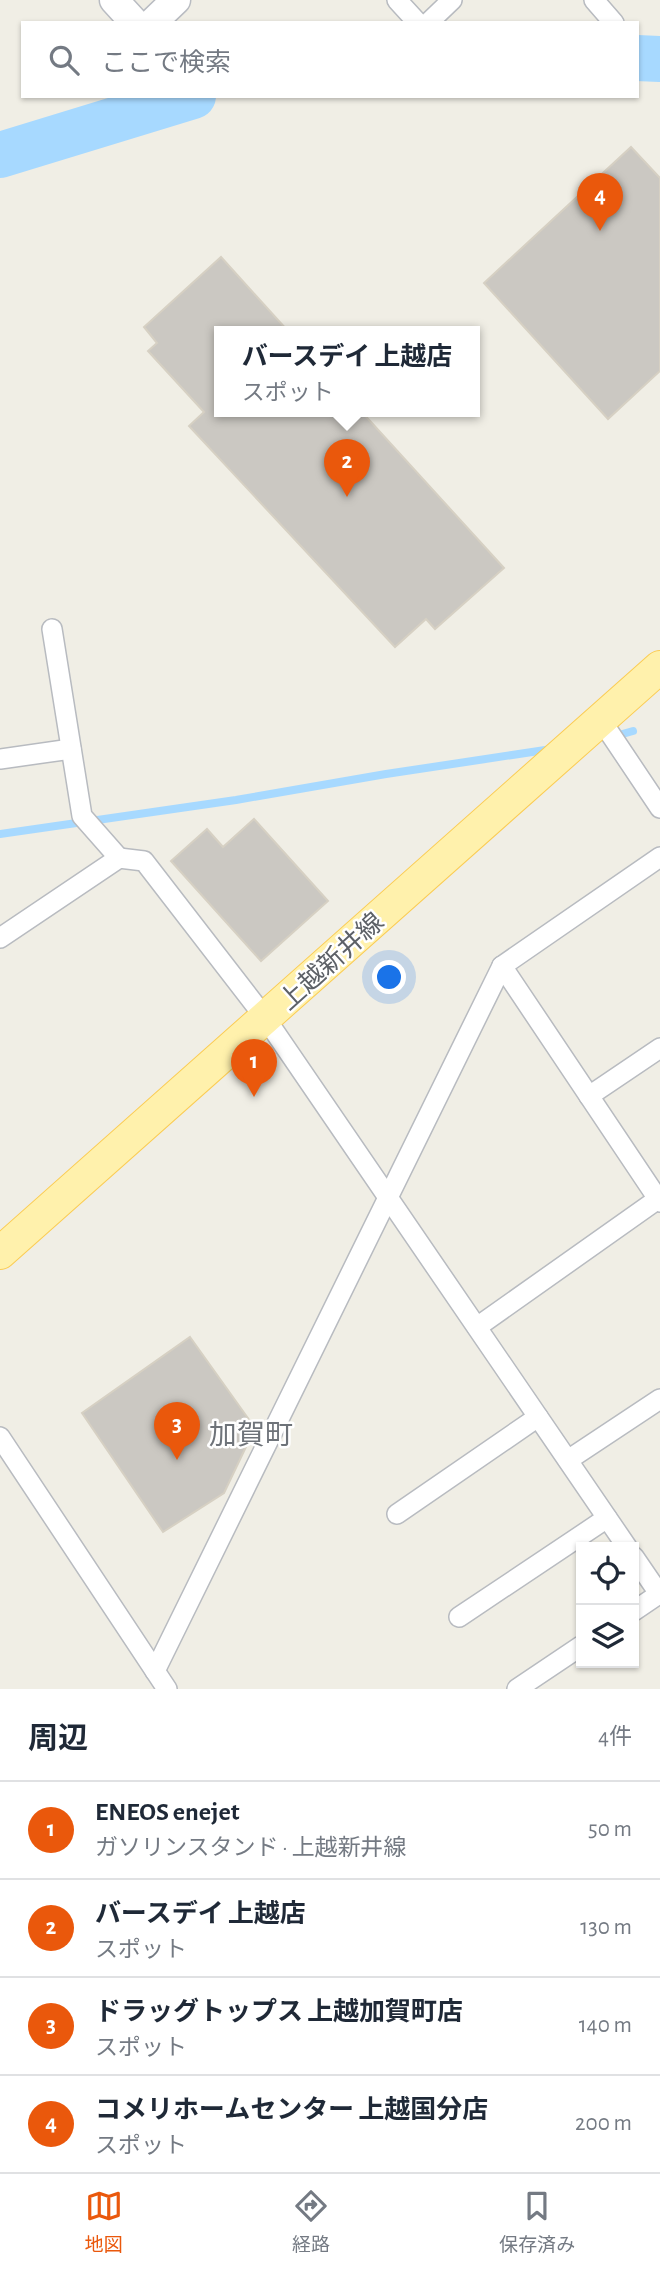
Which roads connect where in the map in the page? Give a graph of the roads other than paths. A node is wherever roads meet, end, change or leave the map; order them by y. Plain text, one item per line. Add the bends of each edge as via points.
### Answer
1 (114, 0) edge
2 (176, 0) edge
3 (397, 0) edge
4 (452, 0) edge
5 (594, 0) edge
6 (133, 21) edge
7 (154, 21) edge
8 (416, 21) edge
9 (430, 21) edge
10 (612, 21) edge
11 (52, 629) dead end
12 (660, 667) edge
13 (601, 720) junction
14 (71, 749) junction
15 (0, 759) edge
16 (660, 808) edge
17 (660, 857) edge
18 (118, 858) junction
19 (0, 937) edge
20 (502, 966) junction
21 (266, 1019) junction
22 (660, 1048) edge
23 (589, 1096) junction
24 (388, 1196) junction
25 (659, 1200) edge
26 (0, 1254) edge
27 (477, 1327) junction
28 (660, 1399) edge
29 (538, 1417) junction
30 (0, 1437) edge
31 (568, 1460) junction
32 (397, 1514) dead end
33 (607, 1518) junction
34 (624, 1542) edge
35 (639, 1563) edge
36 (658, 1588) edge
37 (639, 1606) edge
38 (459, 1617) dead end
39 (576, 1649) edge
40 (155, 1671) junction
41 (167, 1689) edge
42 (517, 1689) edge

1 - 6 street
2 - 7 street
3 - 8 street
4 - 9 street
5 - 10 street
11 - 14 street
12 - 13 main road, 上越新井線
13 - 16 street
13 - 21 main road, 上越新井線
14 - 15 street
14 - 18 street via 82,816
17 - 20 street
18 - 19 street
18 - 21 street via 144,861
20 - 23 street
20 - 24 street
21 - 24 street
21 - 26 main road, 上越新井線
22 - 23 street
23 - 25 street
24 - 27 street
24 - 40 street
25 - 27 street
27 - 29 street
28 - 31 street
29 - 31 street
29 - 32 street
30 - 40 street
31 - 33 street
33 - 34 street
33 - 38 street
35 - 36 street
36 - 37 street
39 - 42 street
40 - 41 street

